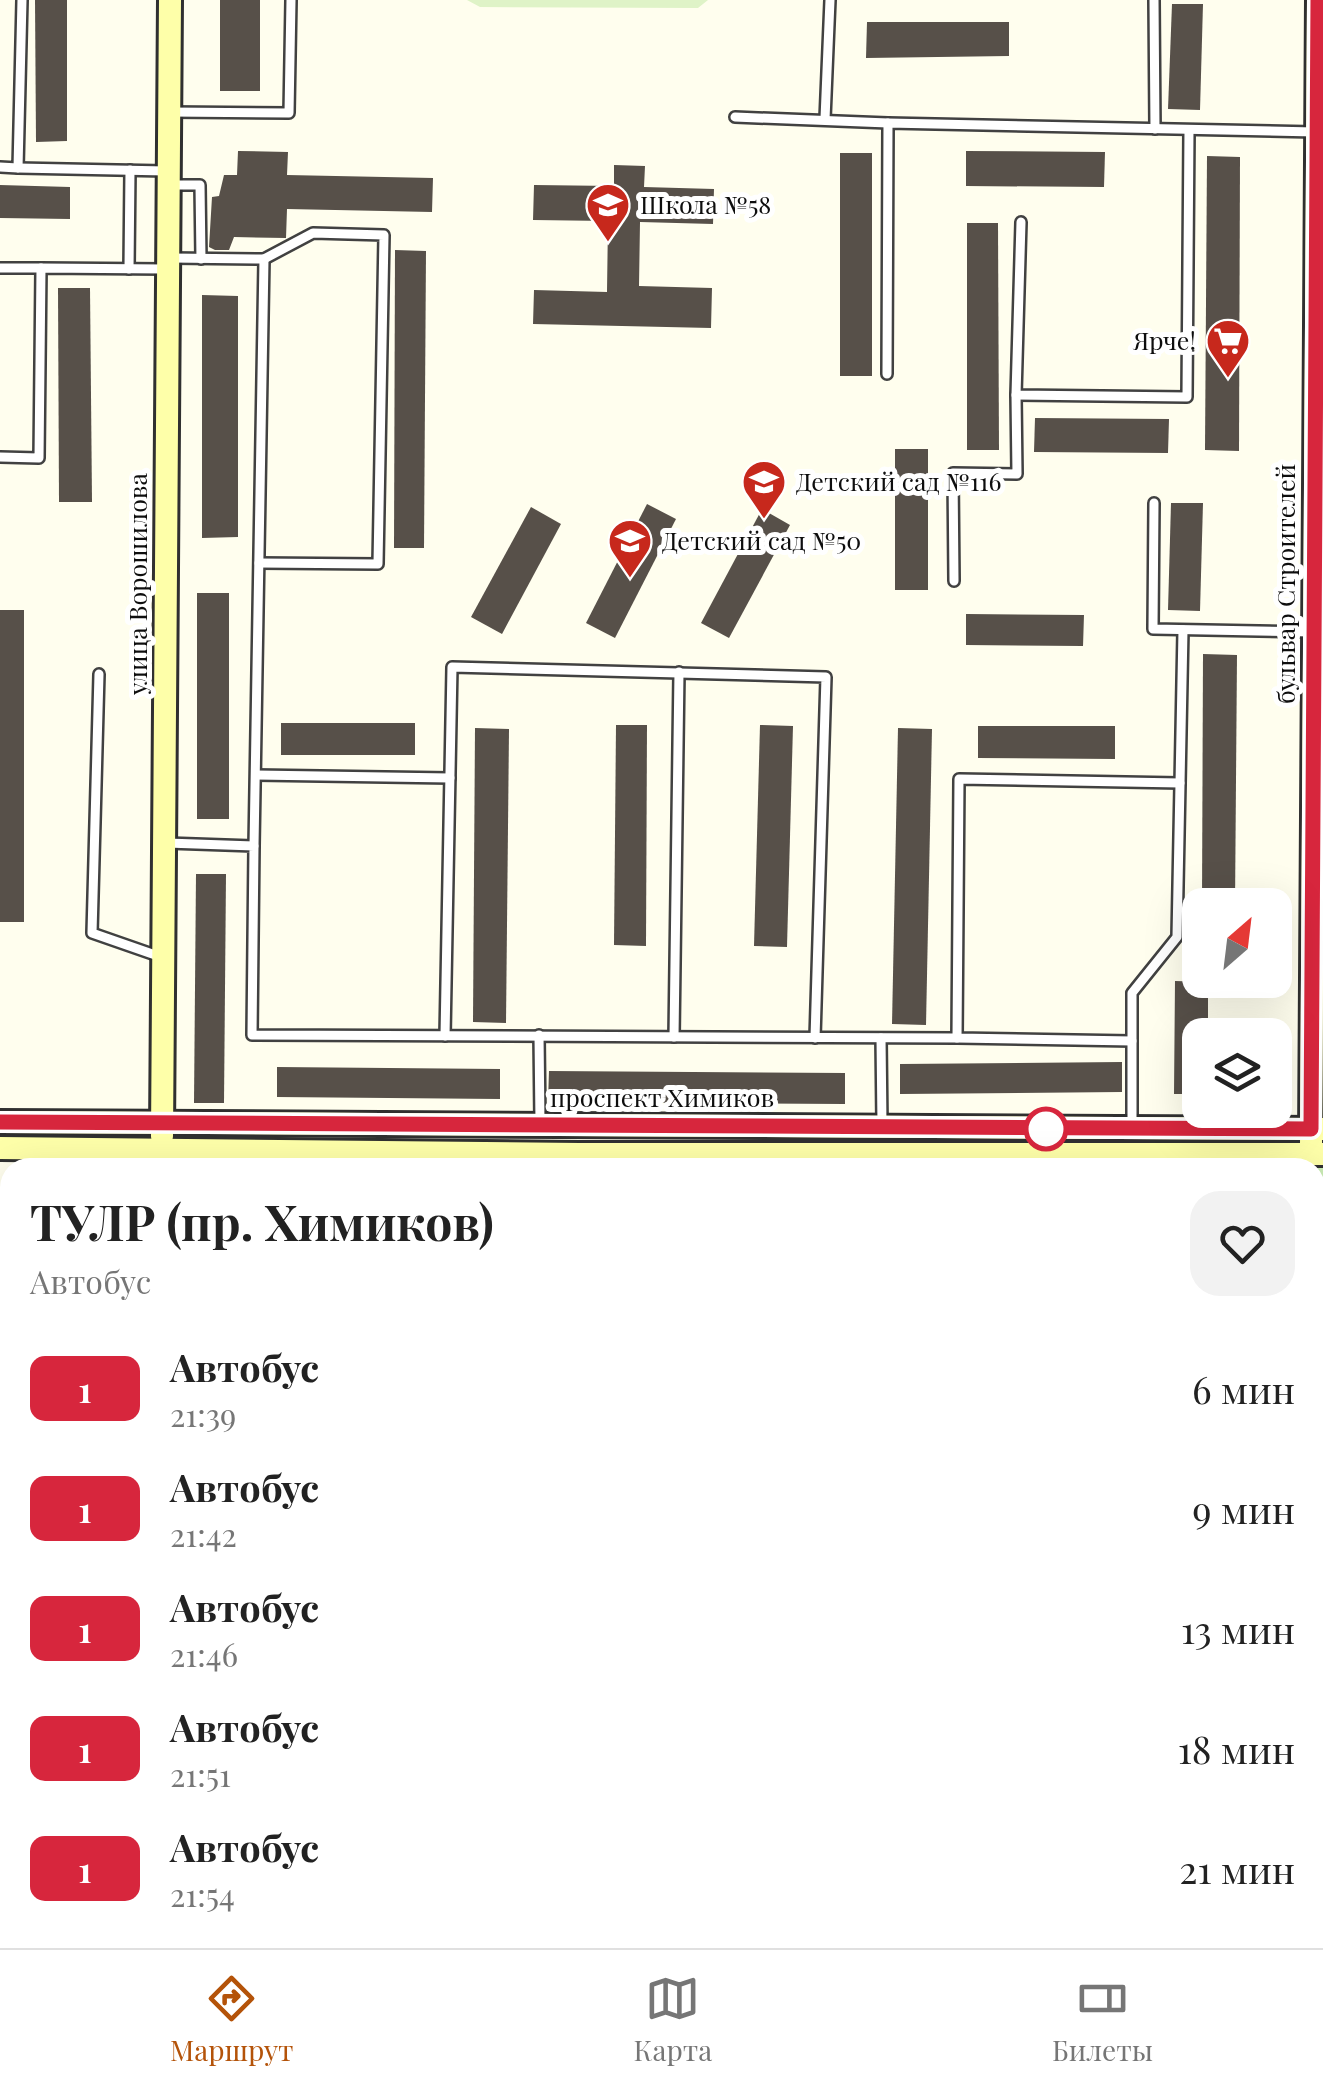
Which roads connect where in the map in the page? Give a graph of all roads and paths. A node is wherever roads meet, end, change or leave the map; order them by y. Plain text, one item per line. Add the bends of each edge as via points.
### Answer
1 (22, 0) edge
2 (170, 0) edge
3 (291, 0) edge
4 (830, 0) edge
5 (1154, 0) edge
6 (1318, 0) edge
7 (169, 112) junction
8 (735, 117) dead end
9 (825, 119) junction
10 (888, 123) junction
11 (1154, 129) junction
12 (1189, 130) junction
13 (1316, 132) junction
14 (0, 168) edge
15 (18, 168) junction
16 (130, 170) junction
17 (169, 178) junction
18 (1020, 222) dead end
19 (201, 259) junction
20 (264, 259) junction
21 (168, 264) junction
22 (0, 268) edge
23 (41, 268) junction
24 (129, 269) junction
25 (887, 374) dead end
26 (1016, 395) junction
27 (0, 457) edge
28 (1154, 502) dead end
29 (259, 562) junction
30 (954, 582) dead end
31 (1183, 630) junction
32 (1314, 632) junction
33 (679, 672) junction
34 (99, 674) dead end
35 (256, 775) junction
36 (450, 778) junction
37 (1180, 783) junction
38 (164, 844) junction
39 (254, 846) junction
40 (164, 958) junction
41 (444, 1036) junction
42 (539, 1036) junction
43 (674, 1037) junction
44 (815, 1038) junction
45 (880, 1038) junction
46 (957, 1038) junction
47 (1132, 1041) junction
48 (0, 1122) edge
49 (162, 1123) junction
50 (540, 1125) junction
51 (882, 1128) junction
52 (1132, 1129) junction
53 (1317, 1129) edge
54 (0, 1148) edge
55 (162, 1158) edge
56 (1316, 1158) edge

1 - 15 lane
2 - 7 main road, улица Ворошилова
3 - 7 lane via 290,113
4 - 9 lane
5 - 11 lane
6 - 13 main road, бульвар Строителей
7 - 17 main road, улица Ворошилова
8 - 9 lane
9 - 10 lane
10 - 11 lane
10 - 25 lane
11 - 12 lane
12 - 13 lane
12 - 26 lane via 1187,397
13 - 32 main road, бульвар Строителей
14 - 15 lane
15 - 16 lane
16 - 17 lane
16 - 24 lane
17 - 19 lane via 200,185
17 - 21 main road, улица Ворошилова
18 - 26 lane
19 - 20 lane
19 - 21 lane
20 - 29 lane
20 - 29 lane via 313,233 384,235 378,564
21 - 24 lane
21 - 38 main road, улица Ворошилова
22 - 23 lane
23 - 24 lane
23 - 27 lane via 39,458
26 - 30 lane via 1016,474 953,473
28 - 31 lane via 1153,629
29 - 35 lane
31 - 32 lane
31 - 37 lane
32 - 53 main road, бульвар Строителей
33 - 36 lane via 452,666
33 - 43 lane
33 - 44 lane via 826,678
34 - 40 lane via 92,933
35 - 36 lane
35 - 39 lane
36 - 41 lane
37 - 46 lane via 960,779
37 - 47 lane via 1177,937 1132,992
38 - 39 lane
38 - 40 main road, улица Ворошилова
39 - 41 lane via 252,1034
40 - 49 main road, улица Ворошилова
41 - 42 lane
42 - 43 lane
42 - 50 lane
43 - 44 lane
44 - 45 lane
45 - 46 lane
45 - 51 lane
46 - 47 lane
47 - 52 lane
48 - 49 main road, проспект Химиков
49 - 50 main road, проспект Химиков
49 - 55 main road, улица Ворошилова
50 - 51 main road, проспект Химиков
51 - 52 main road, проспект Химиков
52 - 53 main road, проспект Химиков
53 - 56 main road, бульвар Строителей
54 - 55 main road

